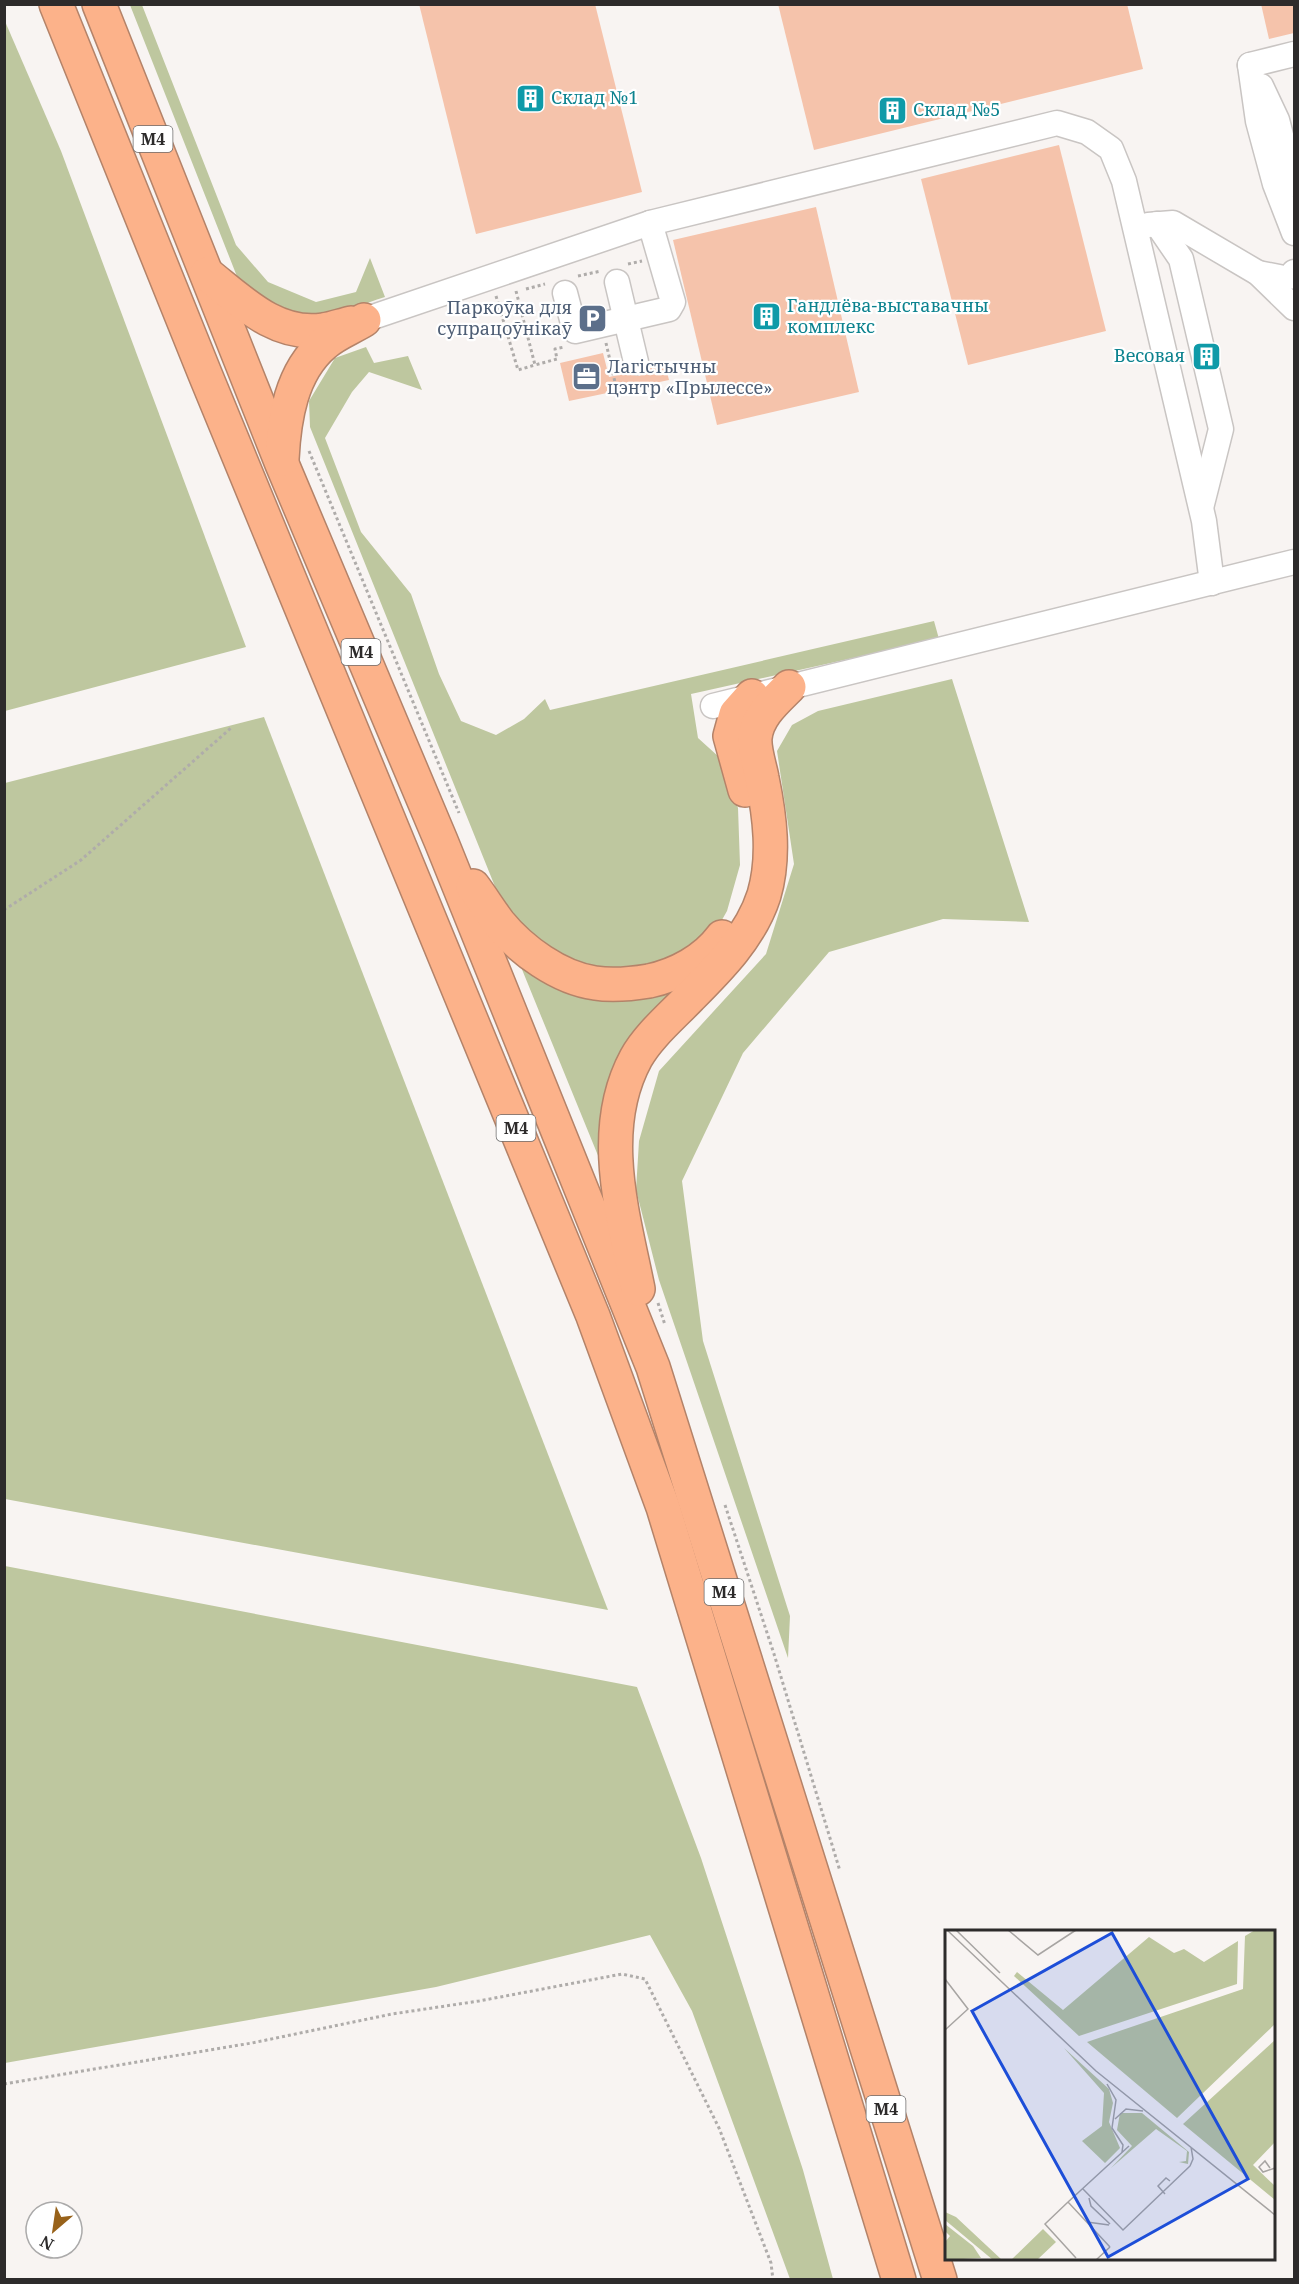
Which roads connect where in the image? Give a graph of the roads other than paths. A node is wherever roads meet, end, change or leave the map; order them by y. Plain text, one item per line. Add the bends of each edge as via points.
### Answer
1 (56, 4) edge
2 (99, 4) edge
3 (1294, 54) edge
4 (1250, 65) junction
5 (1294, 185) edge
6 (650, 223) junction
7 (1146, 225) junction
8 (1294, 233) edge
9 (1294, 272) edge
10 (206, 273) junction
11 (1258, 273) junction
12 (617, 282) dead end
13 (565, 293) dead end
14 (1294, 308) edge
15 (364, 320) junction
16 (626, 320) junction
17 (636, 362) dead end
18 (293, 453) junction
19 (1201, 508) junction
20 (1294, 562) edge
21 (1212, 582) junction
22 (789, 687) junction
23 (752, 696) junction
24 (713, 706) dead end
25 (451, 830) junction
26 (653, 1367) junction
27 (899, 2280) edge
28 (940, 2280) edge

1 - 27 highway, М4 via 593,1316 663,1507
2 - 10 highway, М4
3 - 4 lane
4 - 5 lane via 1277,120
4 - 8 lane via 1258,121 1275,184
6 - 7 lane via 1057,123 1087,132 1111,149
6 - 15 lane
6 - 16 lane via 673,302 669,309
7 - 11 lane via 1173,223
7 - 19 lane
7 - 19 lane via 1181,259 1221,429
9 - 11 lane via 1284,279
10 - 15 highway via 256,313 278,325 322,330
10 - 18 highway, М4
11 - 14 lane
12 - 16 lane
13 - 16 lane via 575,331
15 - 18 highway via 324,344 300,377 284,427
16 - 17 lane
18 - 25 highway, М4
19 - 21 lane
20 - 21 lane
21 - 22 lane
22 - 23 lane
22 - 26 highway via 766,710 755,739 770,838 770,866 763,896 737,945 637,1056 624,1083 616,1122 615,1165
23 - 24 lane
23 - 25 highway via 736,714 730,736 751,824 745,894 734,921 713,948 686,968 659,979 629,984 593,983 562,972 530,952 500,924
25 - 26 highway, М4
26 - 28 highway, М4

